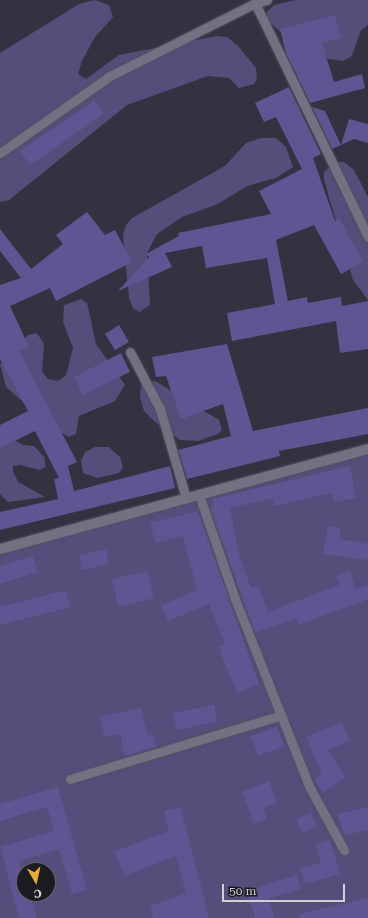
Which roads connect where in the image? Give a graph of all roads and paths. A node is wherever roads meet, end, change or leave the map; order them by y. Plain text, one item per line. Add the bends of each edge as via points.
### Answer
1 (267, 0) edge
2 (255, 3) junction
3 (0, 153) edge
4 (368, 237) edge
5 (130, 352) dead end
6 (368, 449) edge
7 (199, 495) junction
8 (186, 498) junction
9 (0, 549) edge
10 (282, 715) junction
11 (70, 779) dead end
12 (344, 850) dead end

1 - 2 lane
2 - 3 lane via 110,76
2 - 4 lane
5 - 8 lane via 160,409
6 - 7 street
7 - 8 street
7 - 10 lane via 235,599
8 - 9 street
10 - 11 lane
10 - 12 lane via 310,788

